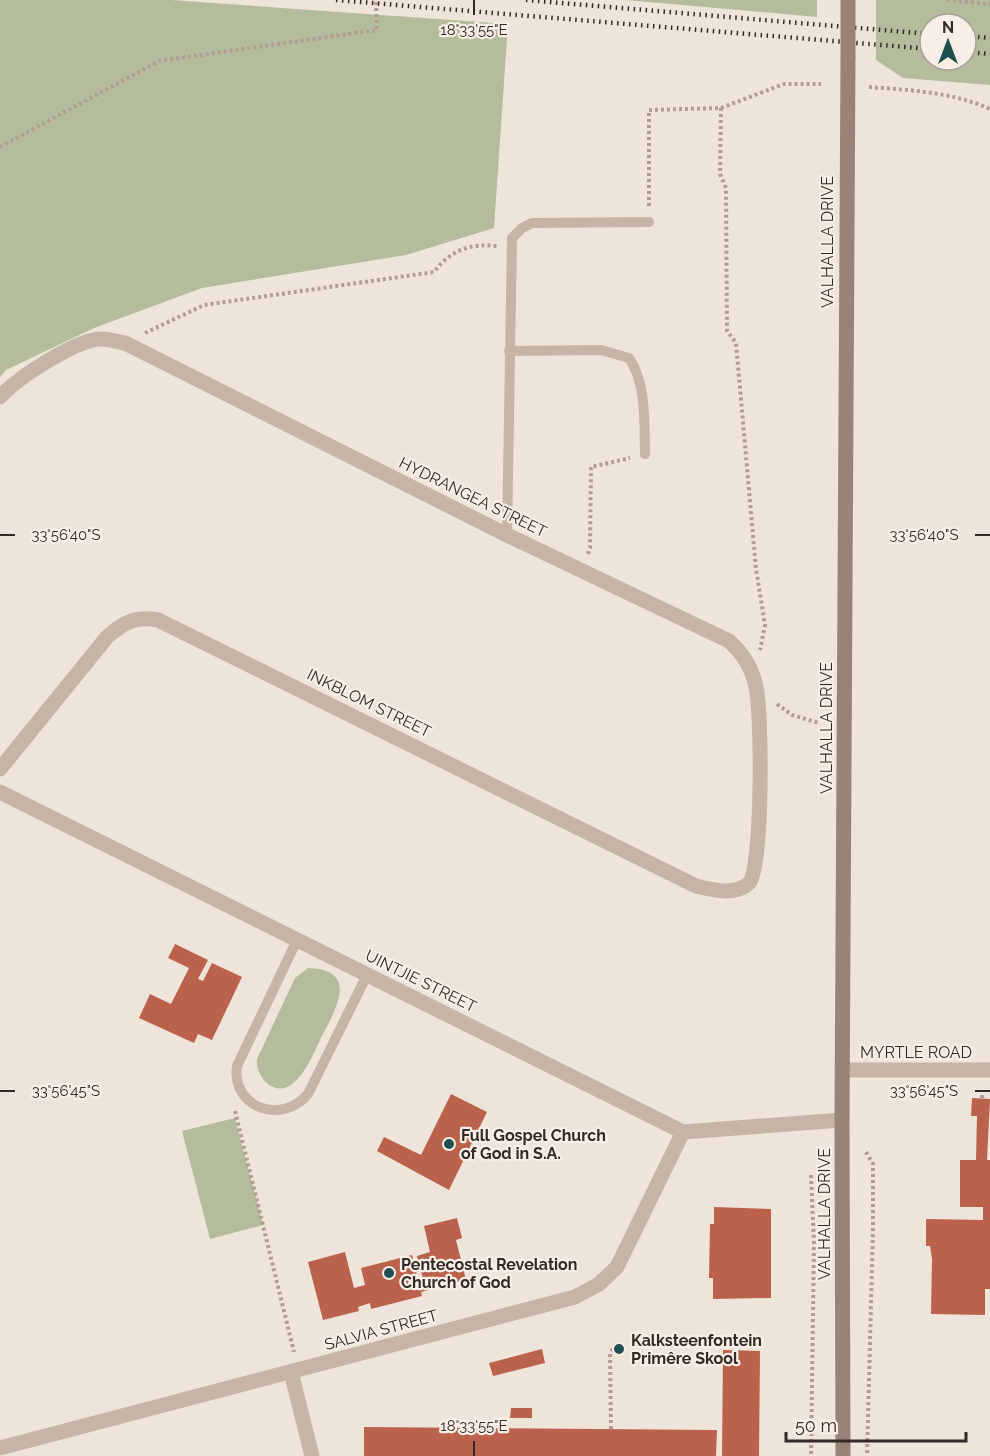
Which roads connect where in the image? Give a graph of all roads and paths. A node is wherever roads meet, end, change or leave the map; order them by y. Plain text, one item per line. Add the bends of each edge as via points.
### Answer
1 (376, 0) edge
2 (848, 0) edge
3 (947, 0) edge
4 (990, 4) edge
5 (821, 84) dead end
6 (869, 87) dead end
7 (721, 108) junction
8 (990, 109) edge
9 (0, 147) edge
10 (649, 222) joint
11 (510, 247) junction
12 (125, 343) junction
13 (509, 351) junction
14 (0, 397) edge
15 (645, 454) joint
16 (507, 534) junction
17 (581, 570) junction
18 (751, 669) junction
19 (757, 690) junction
20 (819, 723) dead end
21 (0, 770) edge
22 (0, 792) edge
23 (756, 861) joint
24 (297, 940) junction
25 (367, 975) junction
26 (842, 1070) junction
27 (990, 1070) edge
28 (237, 1087) junction
29 (842, 1120) junction
30 (683, 1132) junction
31 (866, 1152) dead end
32 (810, 1175) dead end
33 (615, 1346) dead end
34 (295, 1371) junction
35 (611, 1429) dead end
36 (0, 1448) edge
37 (312, 1456) edge
38 (811, 1456) edge
39 (843, 1456) edge
40 (867, 1456) edge

1 - 9 path via 377,30 159,61
2 - 26 main road, VALHALLA DRIVE, bridge
3 - 4 path
5 - 7 path via 784,84
6 - 8 path via 947,95
7 - 10 path via 649,110
7 - 18 path via 720,174 726,188 728,331 736,343 756,569 765,625 763,643
10 - 11 lane via 532,223 512,238
11 - 12 path via 481,244 447,256 434,272 204,305
11 - 13 lane
12 - 14 street, HYDRANGEA STREET via 102,339 77,346 20,378
12 - 16 street, HYDRANGEA STREET
13 - 15 lane via 601,350 629,358 637,371 643,403
13 - 16 lane
15 - 17 path via 591,467 590,548
16 - 17 street, HYDRANGEA STREET
17 - 18 street, HYDRANGEA STREET via 729,641 742,652
18 - 19 street, HYDRANGEA STREET
19 - 20 path via 792,715
19 - 23 street, HYDRANGEA STREET via 760,789
21 - 23 street, INKBLOM STREET via 107,637 120,626 142,617 158,620 696,886 737,890 748,884
22 - 24 street, UINTJIE STREET
24 - 25 street, UINTJIE STREET
24 - 28 lane via 237,1066
25 - 28 lane via 301,1102 282,1111 265,1109
25 - 30 street, UINTJIE STREET
26 - 27 street, MYRTLE ROAD
26 - 29 main road, VALHALLA DRIVE
28 - 34 path via 231,1096
29 - 30 street
29 - 39 main road, VALHALLA DRIVE
30 - 34 street, SALVIA STREET via 617,1267 599,1284 575,1297
31 - 40 path via 873,1164
32 - 38 path
33 - 35 path via 610,1353
34 - 36 street, SALVIA STREET
34 - 37 street

